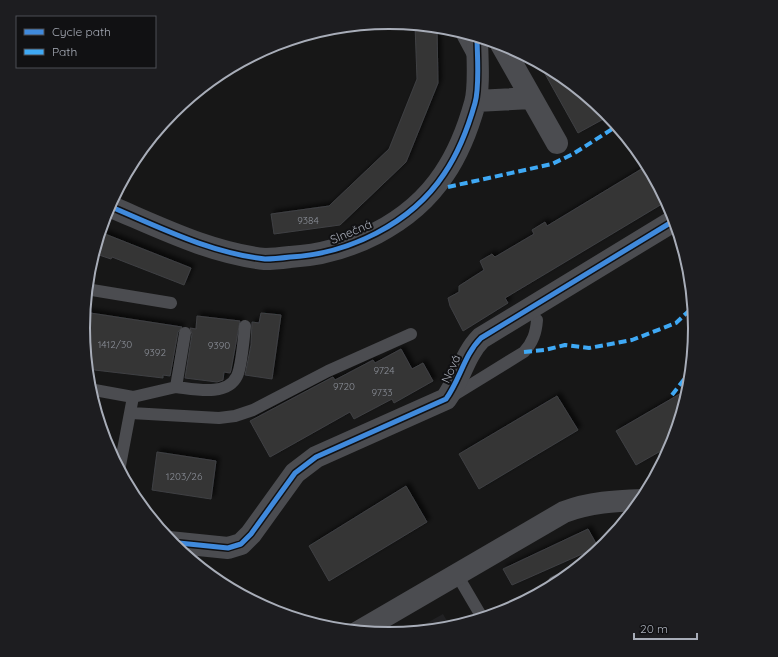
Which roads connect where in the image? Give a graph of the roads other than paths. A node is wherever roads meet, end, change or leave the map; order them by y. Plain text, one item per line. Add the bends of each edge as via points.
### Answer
1 (464, 38) edge
2 (477, 42) edge
3 (506, 53) edge
4 (477, 62) junction
5 (531, 98) junction
6 (476, 101) junction
7 (557, 143) dead end
8 (115, 208) edge
9 (670, 223) edge
10 (92, 290) edge
11 (171, 303) dead end
12 (537, 320) dead end
13 (245, 326) dead end
14 (185, 333) dead end
15 (411, 334) dead end
16 (176, 387) junction
17 (96, 391) edge
18 (133, 398) junction
19 (446, 399) junction
20 (131, 413) junction
21 (121, 462) edge
22 (634, 500) edge
23 (181, 543) edge
24 (456, 573) junction
25 (480, 614) edge
26 (367, 627) edge

1 - 4 lane
2 - 4 street, Slnečná
3 - 5 street
4 - 6 street, Slnečná
5 - 6 street
5 - 7 street
6 - 8 street, Slnečná via 462,143 443,175 425,196 399,219 368,238 340,249 310,256 266,259 196,242
9 - 19 street, Nová via 481,338 471,348 455,387
10 - 11 lane
12 - 19 lane via 536,332 524,352
13 - 16 lane via 237,376 227,387 210,391
14 - 16 lane
15 - 20 lane via 236,416 219,418
16 - 18 lane
17 - 18 lane
18 - 20 lane
19 - 23 street, Nová via 316,457 295,473 241,544 228,548
20 - 21 lane
22 - 24 street via 582,505 564,512
24 - 25 lane
24 - 26 street

